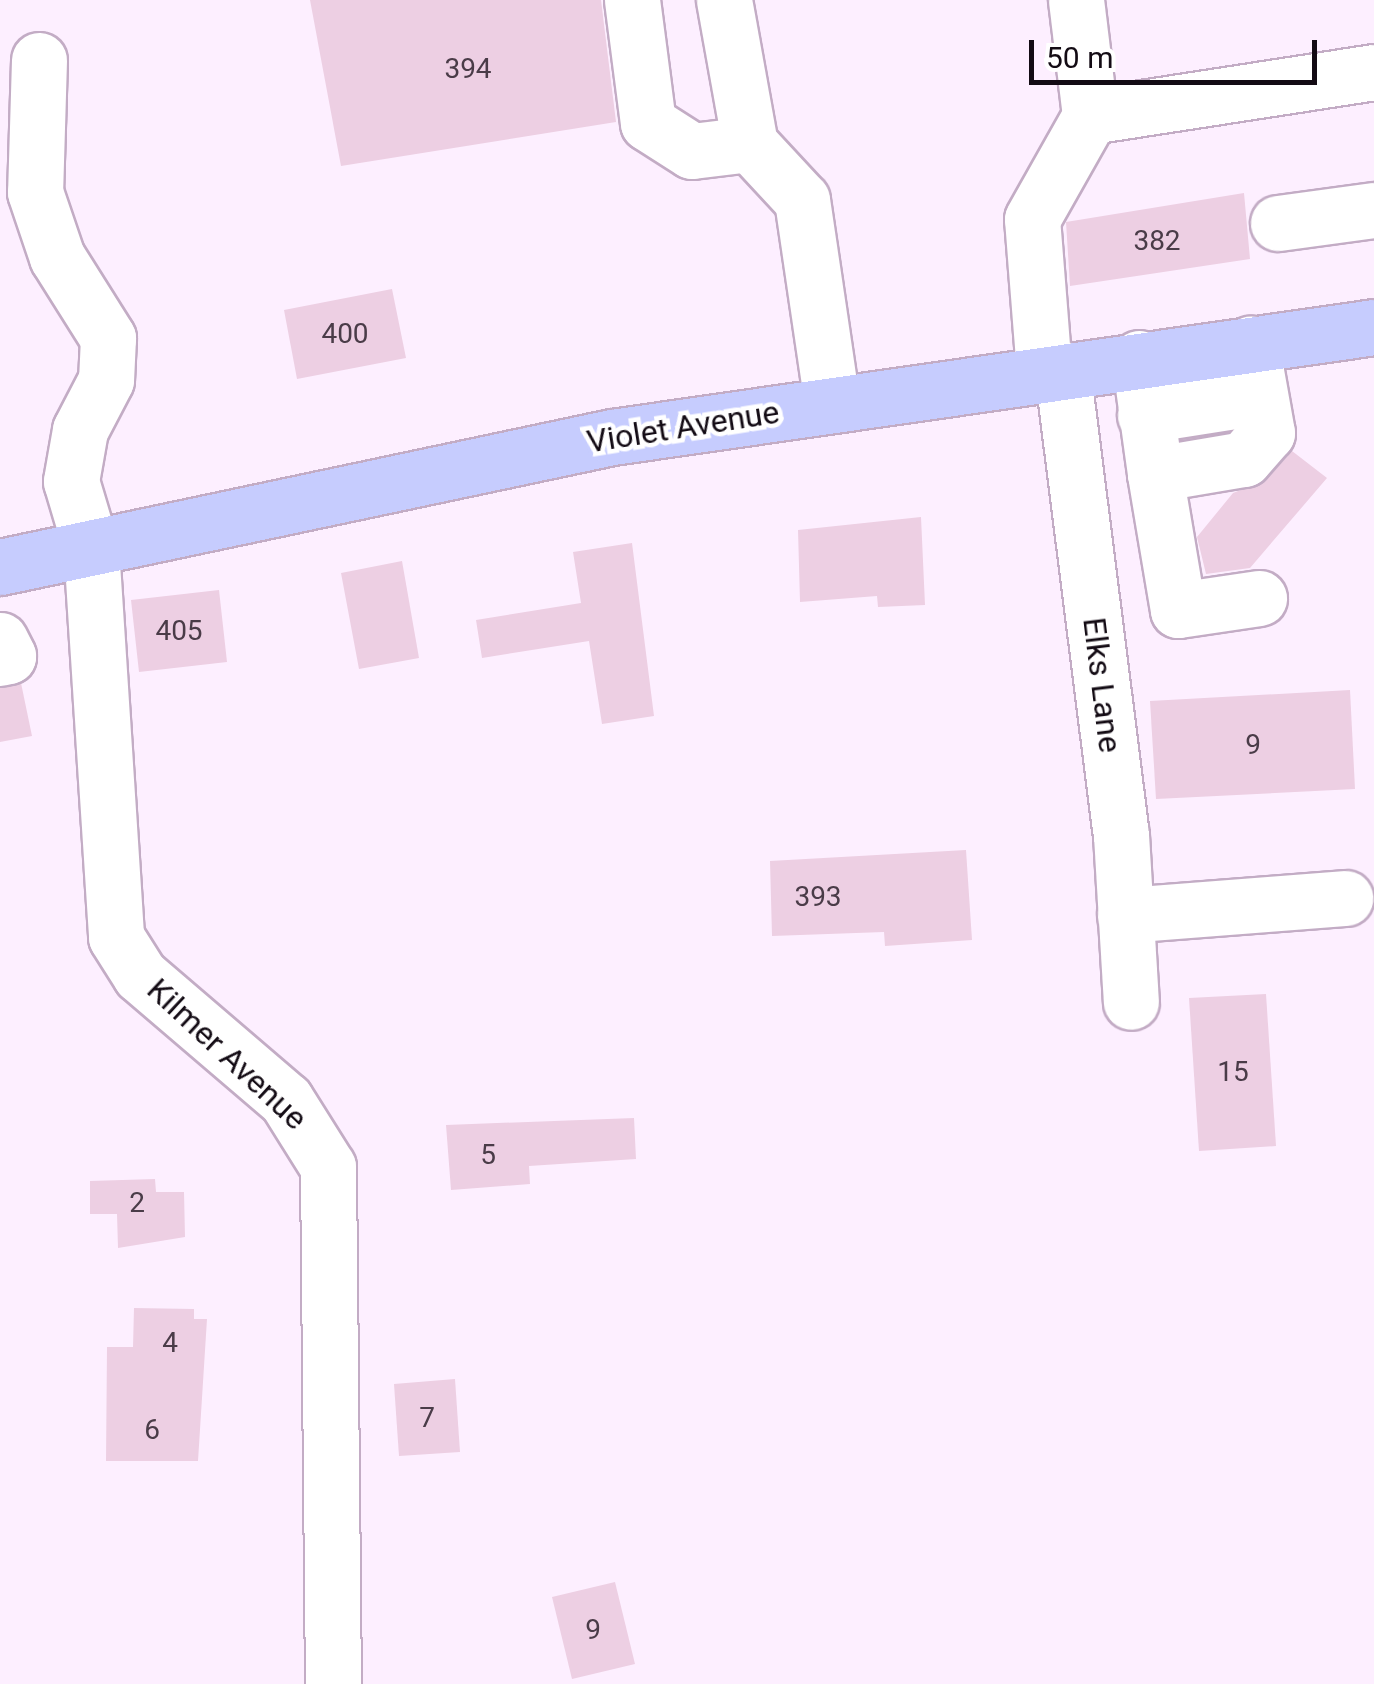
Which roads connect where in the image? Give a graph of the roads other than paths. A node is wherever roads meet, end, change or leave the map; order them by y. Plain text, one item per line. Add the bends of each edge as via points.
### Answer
1 (632, 0) edge
2 (724, 0) edge
3 (1076, 0) edge
4 (39, 60) dead end
5 (1374, 72) edge
6 (1090, 116) junction
7 (750, 144) junction
8 (1374, 210) edge
9 (1278, 223) dead end
10 (1374, 327) edge
11 (1251, 343) junction
12 (1139, 358) junction
13 (1053, 370) junction
14 (1260, 397) junction
15 (832, 403) junction
16 (1145, 415) junction
17 (1155, 474) junction
18 (91, 548) junction
19 (0, 567) edge
20 (1259, 598) dead end
21 (0, 640) edge
22 (0, 658) edge
23 (1345, 898) dead end
24 (1125, 915) junction
25 (1131, 1002) dead end
26 (333, 1684) edge

1 - 7 street via 648,122 692,150
2 - 7 street
3 - 6 street
4 - 18 street, Kilmer Avenue via 35,192 56,257 108,338 106,380 80,430 71,481
5 - 6 street
6 - 13 street, Elks Lane via 1032,220
7 - 15 street via 802,200
8 - 9 street
10 - 11 main road, Violet Avenue
11 - 12 main road, Violet Avenue
11 - 14 street
12 - 13 main road, Violet Avenue
12 - 16 street
13 - 15 main road, Violet Avenue
13 - 24 street, Elks Lane
14 - 16 street
14 - 17 street via 1267,433 1244,459
15 - 18 main road, Violet Avenue via 612,436
16 - 17 street
17 - 20 street via 1178,610
18 - 19 main road, Violet Avenue
18 - 26 street, Kilmer Avenue via 116,937 140,974 286,1100 328,1167
21 - 22 street via 8,656
23 - 24 street
24 - 25 street, Elks Lane

